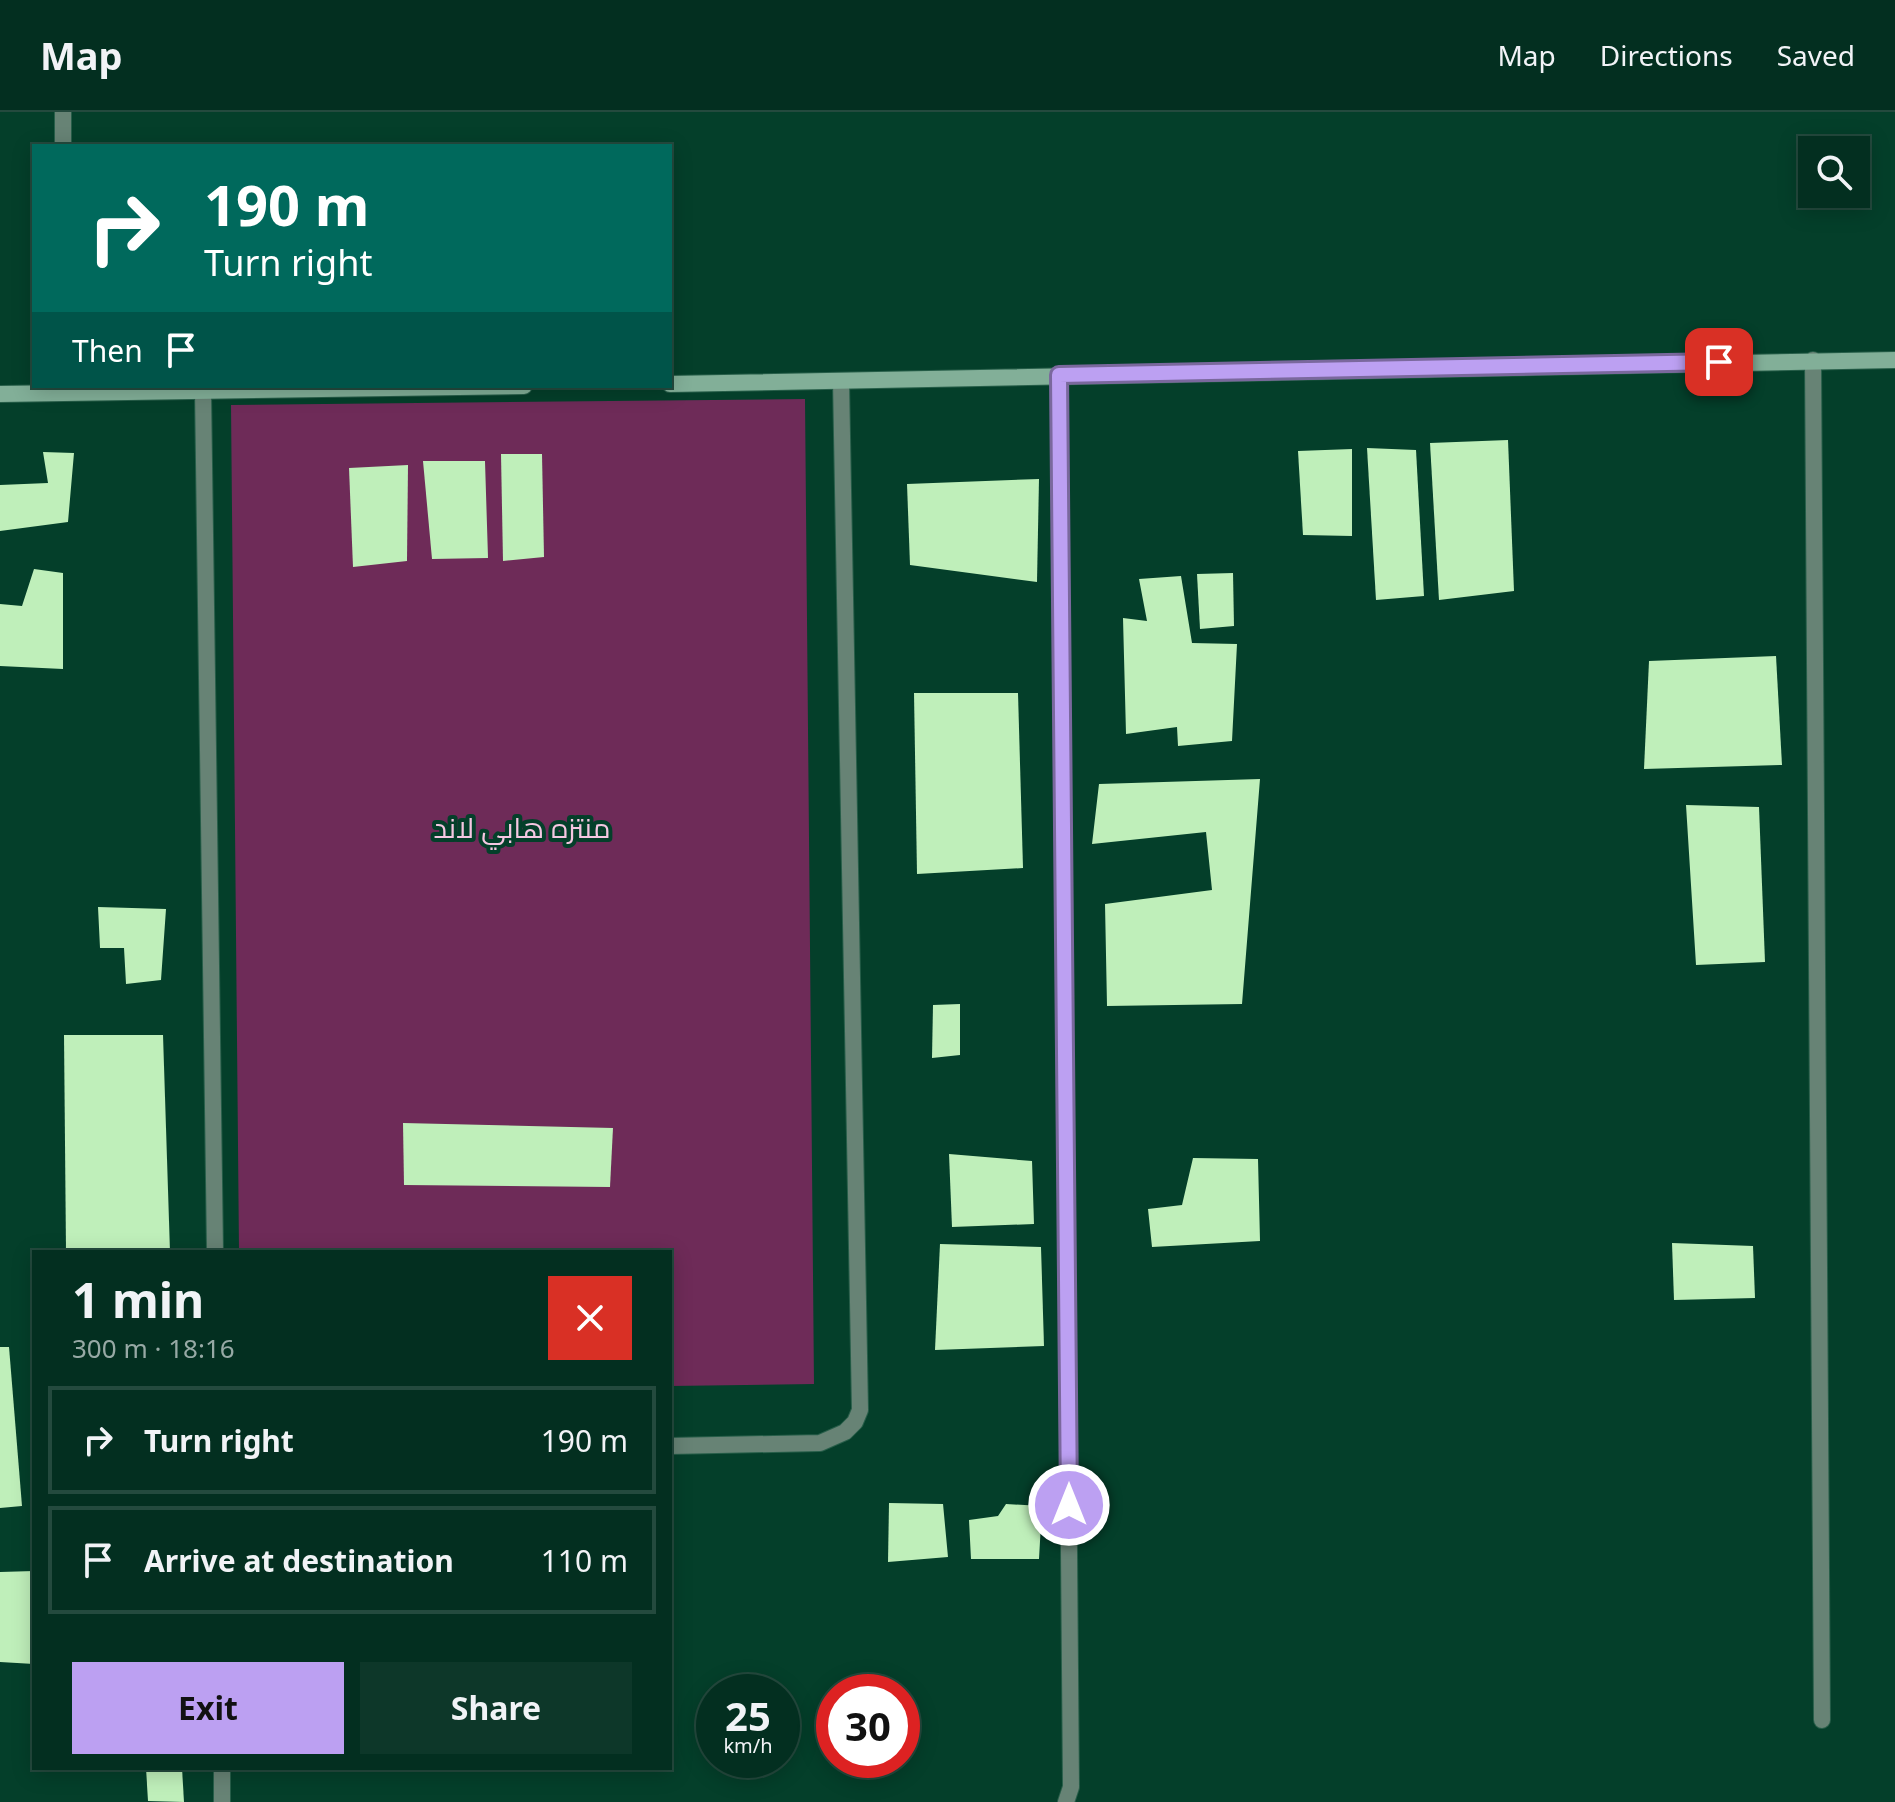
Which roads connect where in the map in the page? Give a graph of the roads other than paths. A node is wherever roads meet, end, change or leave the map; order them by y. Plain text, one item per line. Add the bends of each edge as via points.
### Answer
1 (63, 112) edge
2 (63, 144) edge
3 (1813, 360) junction
4 (1895, 360) edge
5 (1059, 375) junction
6 (841, 381) junction
7 (672, 384) edge
8 (396, 388) edge
9 (62, 389) edge
10 (203, 391) junction
11 (0, 394) edge
12 (215, 1250) edge
13 (672, 1446) edge
14 (1822, 1720) dead end
15 (222, 1770) edge
16 (222, 1802) edge
17 (1066, 1802) edge

1 - 2 street
3 - 4 main road
3 - 5 main road
3 - 14 street
5 - 6 main road
5 - 17 street via 1071,1771
6 - 7 main road
6 - 13 street via 860,1410 845,1432 820,1443
8 - 10 main road
9 - 10 main road
9 - 11 main road
10 - 12 street
15 - 16 street

